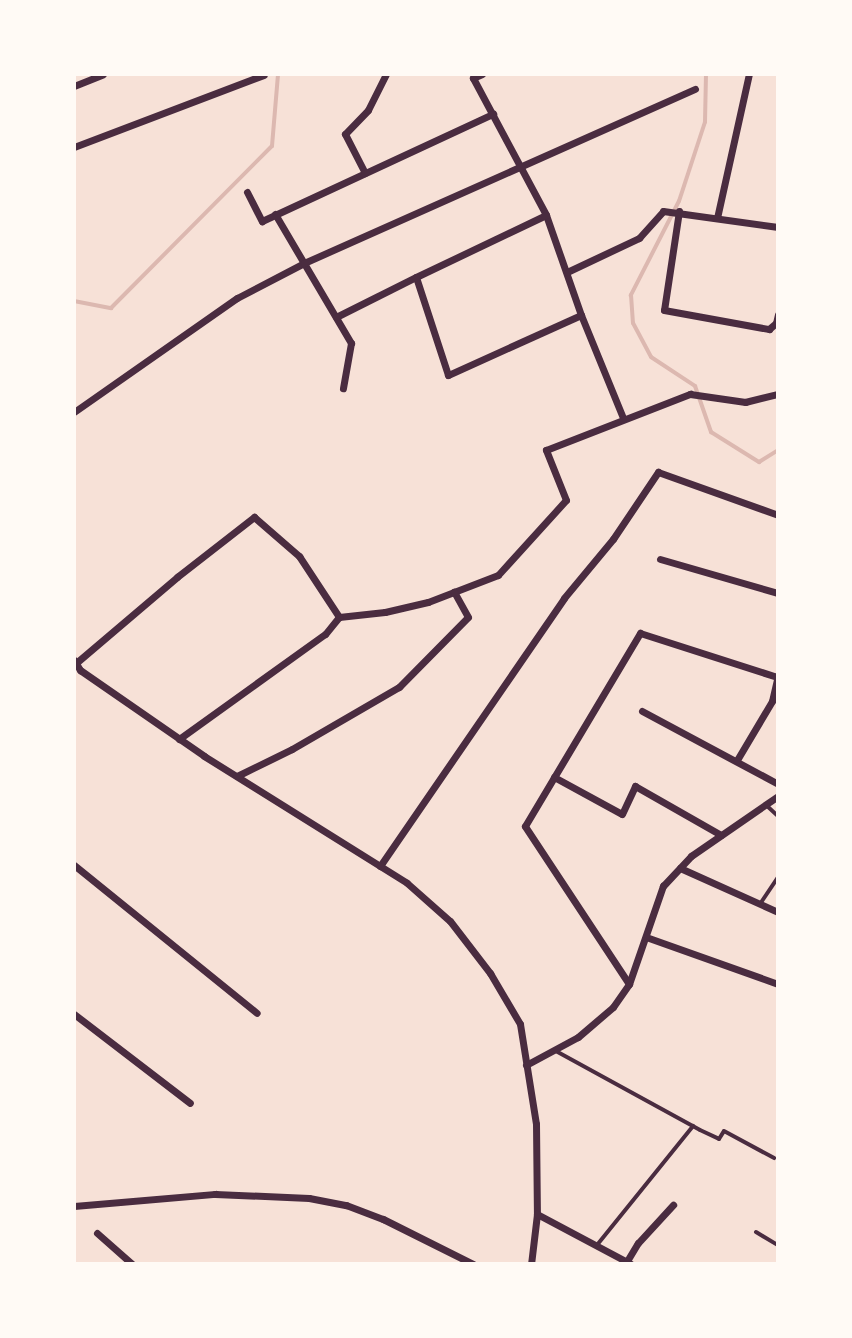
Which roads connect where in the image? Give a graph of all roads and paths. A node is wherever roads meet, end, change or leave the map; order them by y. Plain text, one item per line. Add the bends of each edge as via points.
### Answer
1 (103, 74) edge
2 (386, 74) edge
3 (482, 74) edge
4 (749, 74) edge
5 (264, 75) edge
6 (472, 76) edge
7 (74, 86) edge
8 (695, 89) dead end
9 (493, 114) junction
10 (74, 147) edge
11 (521, 165) junction
12 (365, 173) junction
13 (247, 192) dead end
14 (676, 212) junction
15 (275, 214) junction
16 (546, 215) junction
17 (717, 218) junction
18 (778, 227) edge
19 (304, 263) junction
20 (567, 272) junction
21 (416, 277) junction
22 (778, 314) edge
23 (581, 315) junction
24 (336, 317) junction
25 (343, 388) dead end
26 (778, 394) edge
27 (74, 412) edge
28 (623, 418) junction
29 (778, 515) edge
30 (660, 559) dead end
31 (454, 592) junction
32 (778, 593) edge
33 (339, 617) junction
34 (75, 662) edge
35 (778, 676) edge
36 (642, 711) dead end
37 (179, 739) junction
38 (737, 760) junction
39 (237, 776) junction
40 (554, 777) junction
41 (778, 784) edge
42 (778, 796) edge
43 (766, 805) junction
44 (778, 816) edge
45 (721, 835) junction
46 (74, 865) edge
47 (380, 866) junction
48 (680, 868) junction
49 (778, 877) edge
50 (760, 904) junction
51 (778, 912) edge
52 (646, 937) junction
53 (629, 984) junction
54 (778, 984) edge
55 (257, 1013) dead end
56 (74, 1014) edge
57 (554, 1050) junction
58 (526, 1065) junction
59 (190, 1103) dead end
60 (693, 1126) junction
61 (774, 1158) dead end
62 (673, 1205) dead end
63 (74, 1206) edge
64 (537, 1214) junction
65 (756, 1232) dead end
66 (97, 1233) dead end
67 (597, 1245) junction
68 (778, 1245) edge
69 (628, 1263) edge
70 (132, 1264) edge
71 (473, 1264) edge
72 (531, 1264) edge

1 - 7 street
2 - 12 street via 368,110 345,134
3 - 6 street
4 - 17 street
5 - 10 street
6 - 9 street
8 - 11 street
9 - 11 street
9 - 12 street
11 - 16 street
11 - 19 street
12 - 15 street
13 - 15 street via 262,221
14 - 17 street
14 - 20 street via 663,211 639,238
14 - 22 street via 664,310 769,329
15 - 19 street
16 - 20 street
16 - 21 street
17 - 18 street
19 - 24 street
19 - 27 street via 237,298
20 - 23 street
21 - 23 street via 448,375
21 - 24 street
23 - 28 street
24 - 25 street via 351,343
26 - 28 street via 745,402 690,394
28 - 31 street via 546,450 566,500 498,575
29 - 47 street via 658,472 564,598
30 - 32 street
31 - 33 street via 385,612
31 - 39 street via 468,617 399,687
33 - 34 street via 299,556 254,517
33 - 37 street via 325,634
34 - 37 street
35 - 38 street via 772,701
35 - 40 street via 640,633
36 - 38 street
37 - 39 street
38 - 41 street
39 - 47 street
40 - 45 street via 622,814 635,786
40 - 53 street via 525,826
42 - 43 street
43 - 44 lane
43 - 45 street
45 - 48 street
46 - 55 street
47 - 58 street via 450,921 490,973 520,1024
48 - 50 street
48 - 52 street via 663,886
49 - 50 lane
50 - 51 street
52 - 53 street
52 - 54 street
53 - 57 street via 613,1007
56 - 59 street
57 - 58 street
57 - 60 lane
58 - 64 street via 536,1124
60 - 61 lane via 719,1139 724,1131
60 - 67 lane
62 - 69 street via 638,1243
63 - 71 street via 215,1194 309,1198 383,1219
64 - 67 street
64 - 72 street
65 - 68 lane
66 - 70 street
67 - 69 street

